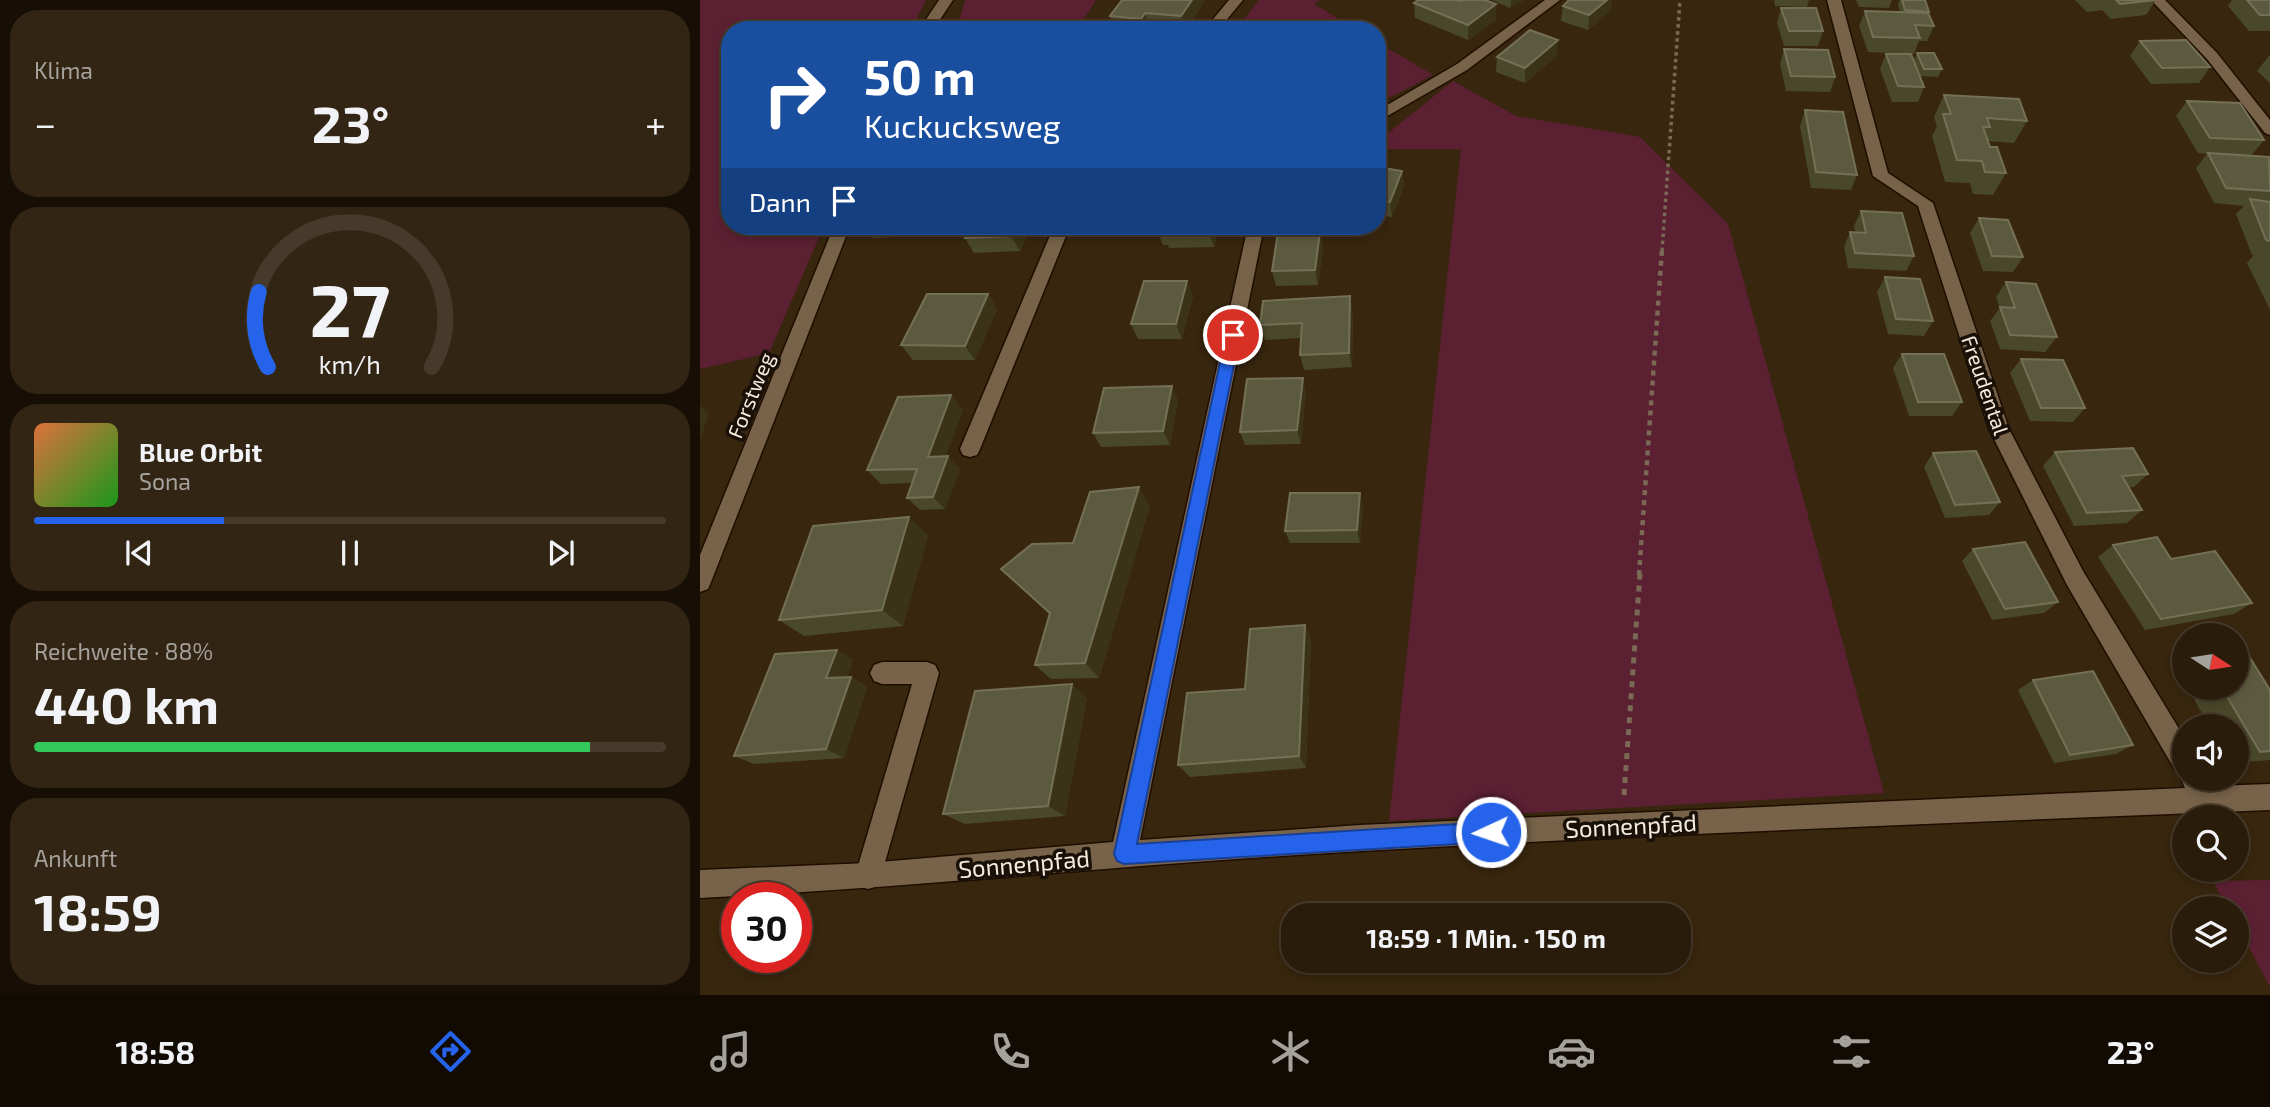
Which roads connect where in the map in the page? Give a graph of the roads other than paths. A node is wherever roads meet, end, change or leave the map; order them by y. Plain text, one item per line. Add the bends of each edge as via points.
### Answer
1 (1236, 0) edge
2 (1553, 0) edge
3 (1834, 0) edge
4 (2158, 0) edge
5 (945, 2) edge
6 (932, 21) edge
7 (942, 21) edge
8 (1218, 21) edge
9 (1386, 113) edge
10 (2270, 130) edge
11 (838, 235) edge
12 (1058, 235) edge
13 (1254, 235) edge
14 (970, 449) dead end
15 (700, 582) edge
16 (882, 673) dead end
17 (2172, 741) edge
18 (2172, 791) edge
19 (2218, 791) edge
20 (2270, 797) edge
21 (1124, 854) junction
22 (868, 876) junction
23 (700, 884) edge

1 - 8 street
2 - 9 street via 1462,67
3 - 17 street, Freudental via 1881,177 1925,203 1999,429 2075,578
4 - 10 street via 2212,57
5 - 6 street
5 - 7 street
11 - 15 street, Forstweg
12 - 14 street
13 - 21 street
16 - 22 street via 927,673
18 - 21 street, Sonnenpfad
19 - 20 street, Sonnenpfad
21 - 22 street, Sonnenpfad
22 - 23 street, Sonnenpfad

